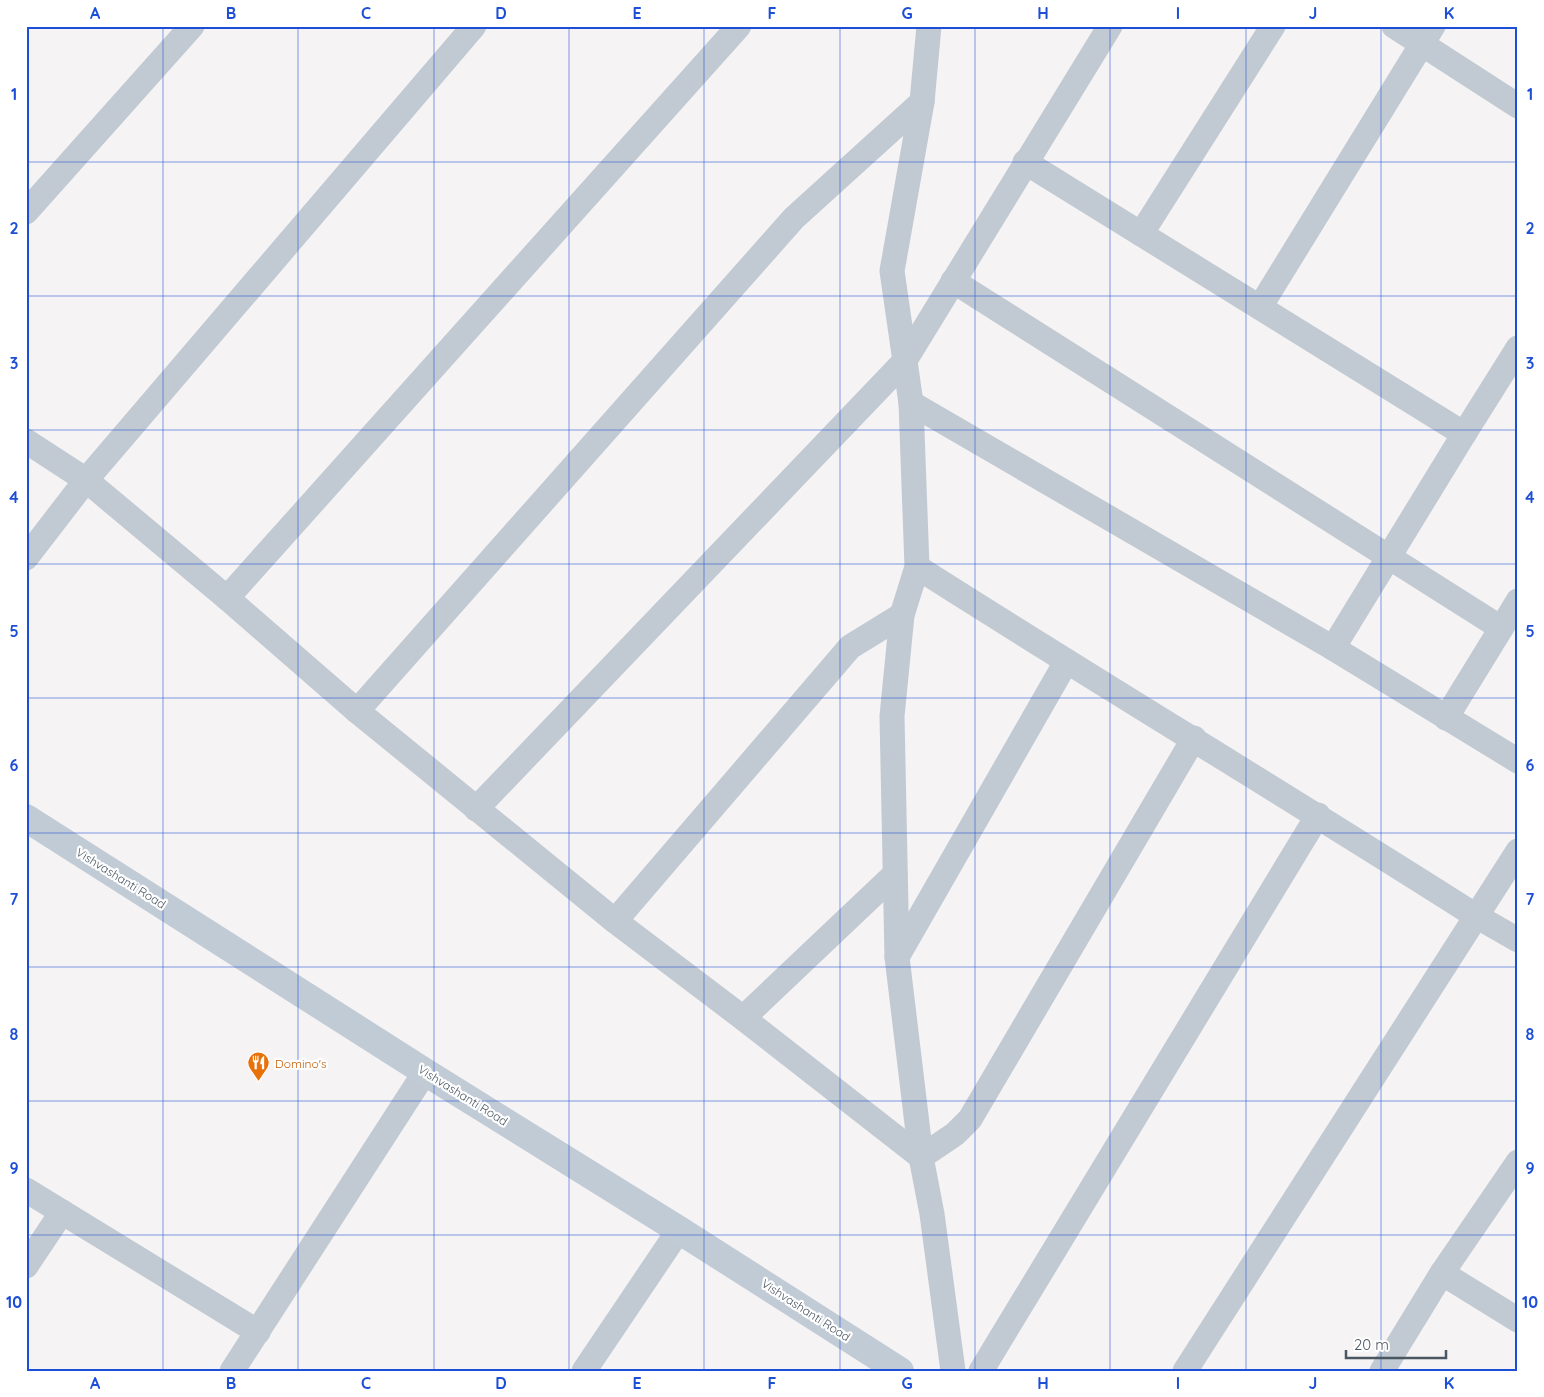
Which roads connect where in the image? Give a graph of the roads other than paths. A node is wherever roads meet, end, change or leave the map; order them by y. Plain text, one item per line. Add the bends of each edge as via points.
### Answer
1 (192, 26) edge
2 (474, 26) edge
3 (739, 26) edge
4 (930, 26) edge
5 (1110, 26) edge
6 (1272, 26) edge
7 (1394, 26) edge
8 (1427, 35) edge
9 (922, 102) junction
10 (1518, 106) edge
11 (1025, 162) junction
12 (26, 212) edge
13 (1141, 234) junction
14 (953, 281) junction
15 (1260, 307) junction
16 (1518, 348) edge
17 (904, 362) junction
18 (911, 403) junction
19 (1464, 434) junction
20 (26, 441) edge
21 (86, 480) junction
22 (1388, 557) junction
23 (26, 558) edge
24 (917, 567) junction
25 (227, 598) junction
26 (1518, 601) edge
27 (902, 615) junction
28 (1501, 628) junction
29 (1332, 648) junction
30 (1066, 662) junction
31 (358, 711) junction
32 (1446, 718) junction
33 (1194, 738) junction
34 (1518, 762) edge
35 (476, 809) junction
36 (1318, 815) junction
37 (26, 818) edge
38 (1518, 851) edge
39 (895, 874) junction
40 (1476, 916) junction
41 (615, 921) junction
42 (1518, 940) edge
43 (897, 956) junction
44 (743, 1018) junction
45 (425, 1072) junction
46 (922, 1157) junction
47 (1518, 1162) edge
48 (26, 1190) edge
49 (62, 1212) junction
50 (680, 1230) junction
51 (26, 1266) edge
52 (1442, 1273) junction
53 (1518, 1320) edge
54 (258, 1332) junction
55 (232, 1371) edge
56 (584, 1371) edge
57 (900, 1371) edge
58 (953, 1371) edge
59 (981, 1371) edge
60 (1185, 1371) edge
61 (1382, 1371) edge

1 - 12 street
2 - 21 street
3 - 25 street
4 - 9 street
5 - 11 street
6 - 13 street
7 - 8 street
8 - 10 street
8 - 15 street
9 - 17 street via 892,271
9 - 31 street via 794,218
11 - 13 street
11 - 14 street
13 - 15 street
14 - 17 street
14 - 22 street
15 - 19 street
16 - 19 street
17 - 18 street
17 - 35 street
18 - 24 street
18 - 29 street
19 - 22 street
20 - 21 street
21 - 23 street
21 - 25 street
22 - 28 street
22 - 29 street
24 - 27 street
24 - 30 street
25 - 31 street
26 - 28 street
27 - 39 street via 892,716
27 - 41 street via 850,647
28 - 32 street
29 - 32 street
30 - 33 street
30 - 43 street
31 - 35 street
32 - 34 street
33 - 36 street
33 - 46 street via 970,1119
35 - 41 street
36 - 40 street
36 - 59 street
37 - 45 street, Vishvashanti Road
38 - 40 street
39 - 43 street
39 - 44 street
40 - 42 street
40 - 60 street
41 - 44 street
43 - 46 street
44 - 46 street
45 - 50 street, Vishvashanti Road
45 - 54 street
46 - 58 street
47 - 52 street
48 - 49 street
49 - 51 street
49 - 54 street
50 - 56 street
50 - 57 street, Vishvashanti Road
52 - 53 street
52 - 61 street
54 - 55 street

